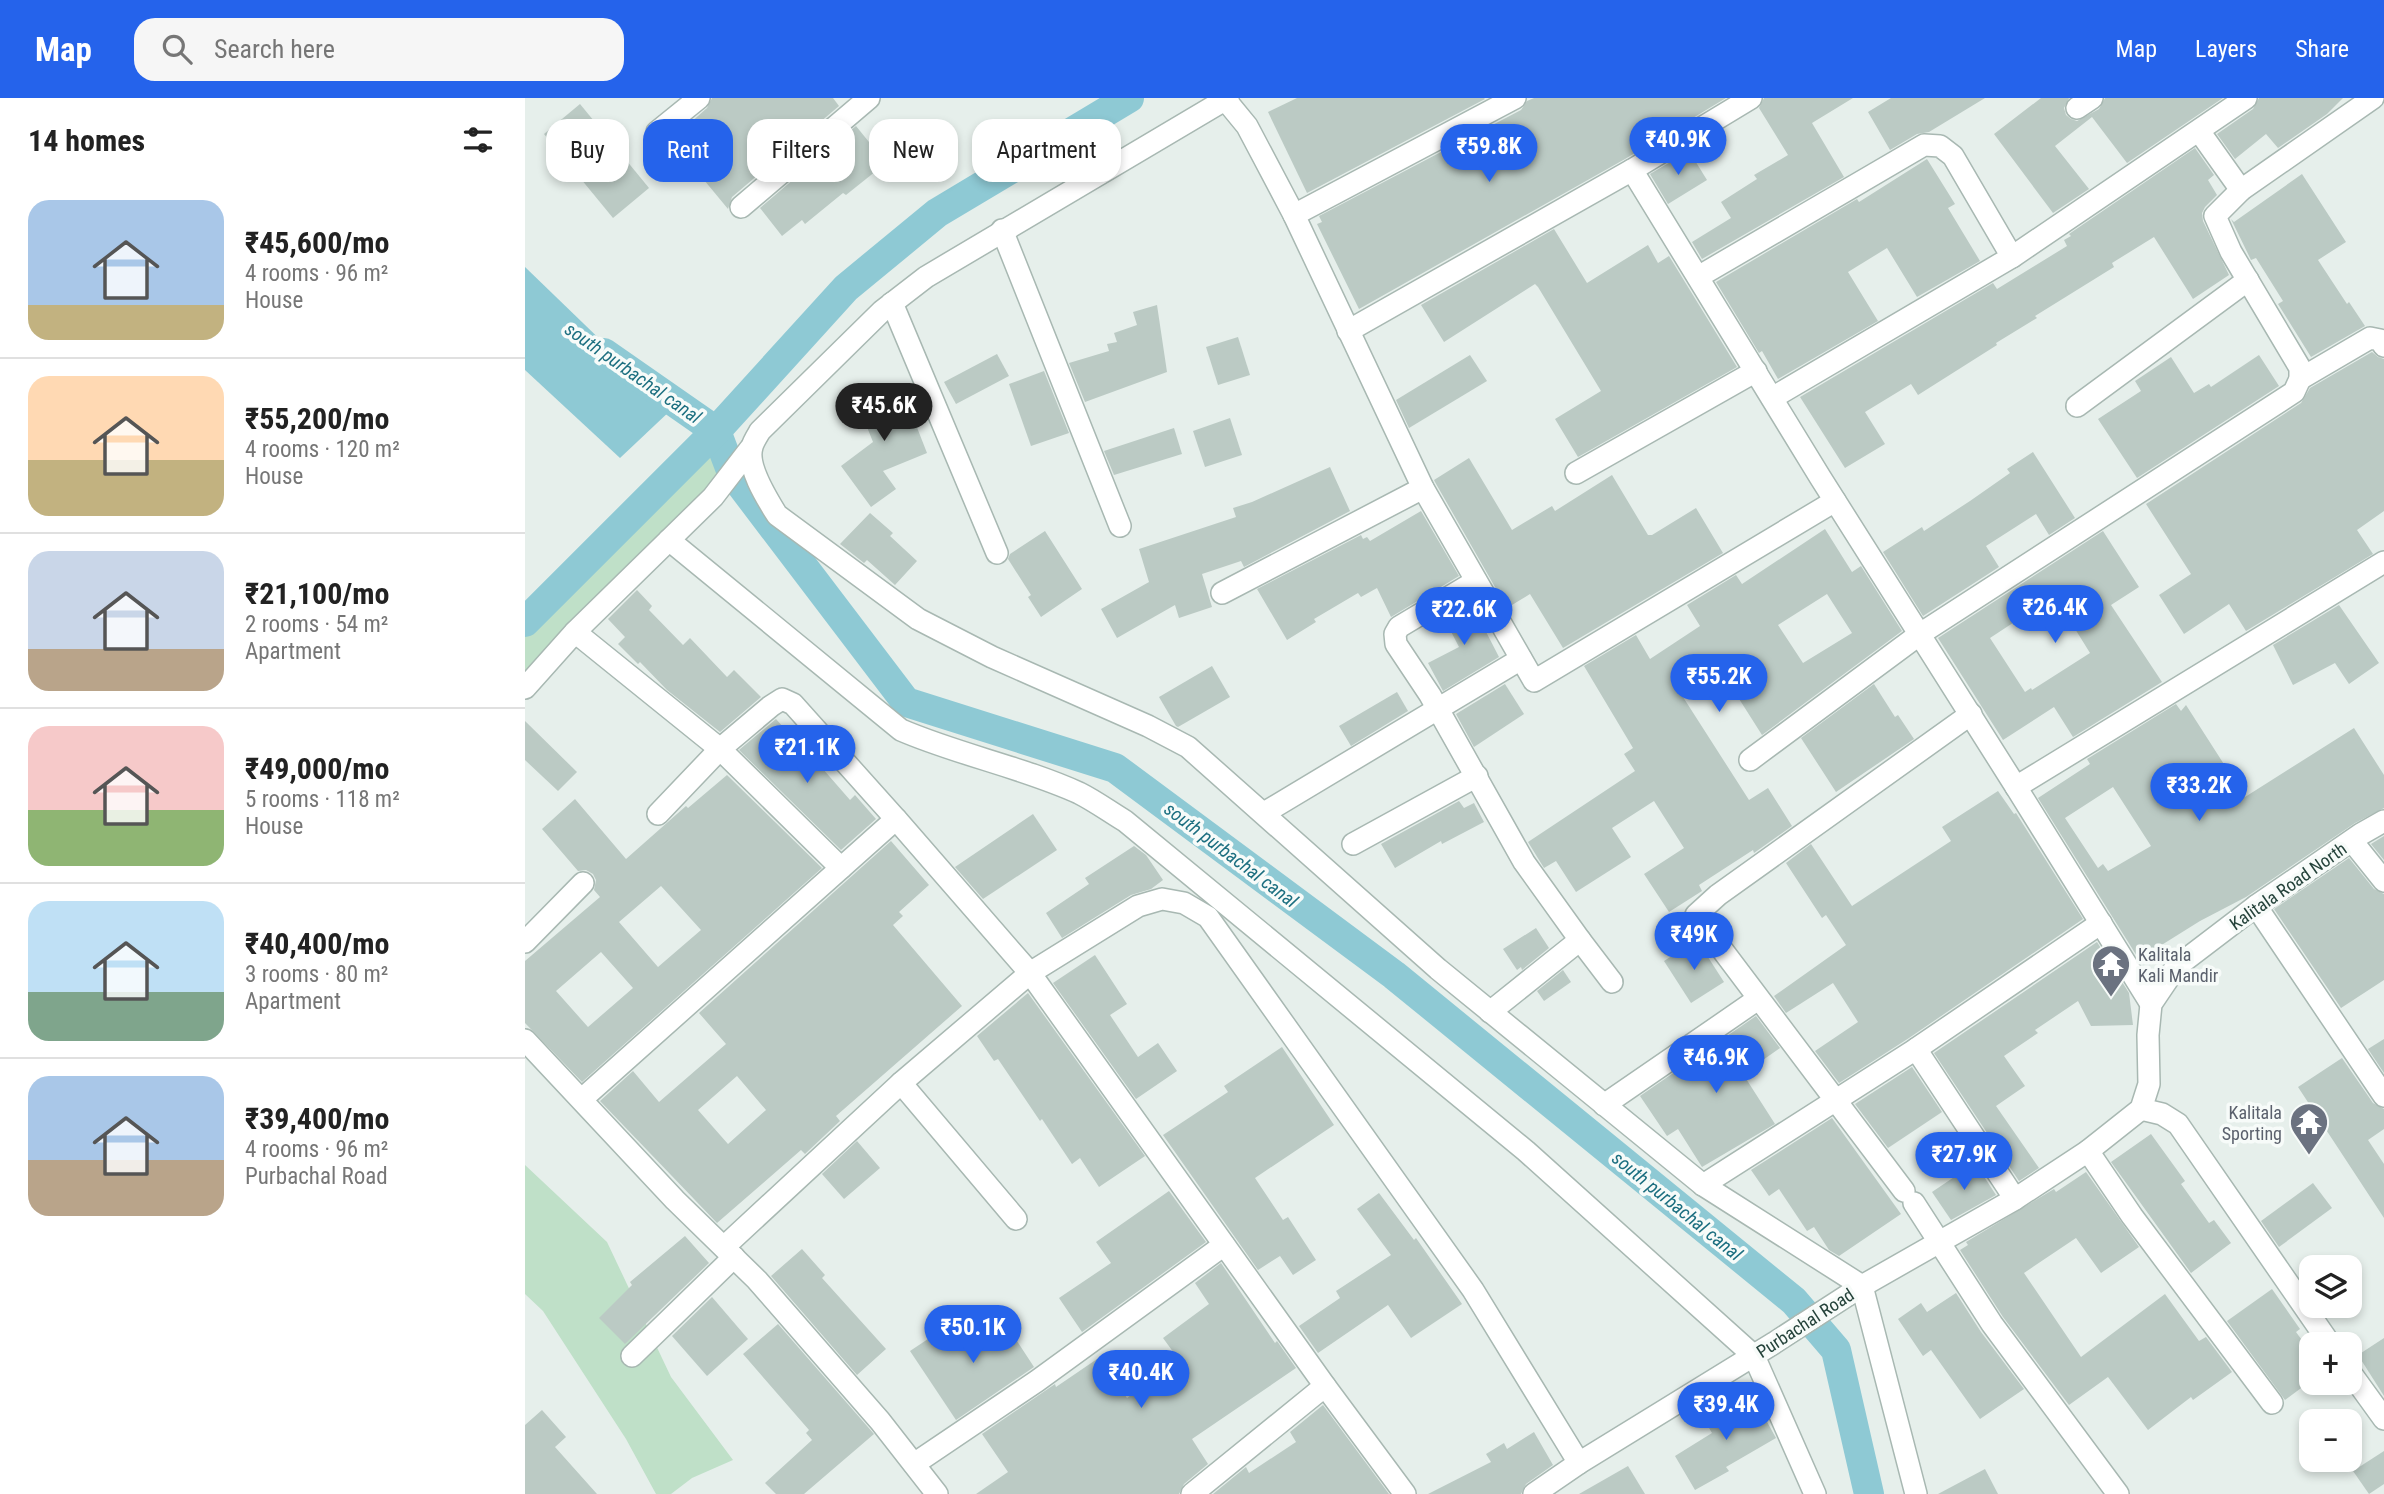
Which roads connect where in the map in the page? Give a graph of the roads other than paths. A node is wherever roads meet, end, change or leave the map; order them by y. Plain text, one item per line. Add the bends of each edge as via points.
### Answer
1 (699, 98) edge
2 (869, 98) edge
3 (1515, 98) edge
4 (1751, 98) edge
5 (2246, 98) edge
6 (2373, 98) edge
7 (1225, 99) edge
8 (673, 119) edge
9 (2199, 131) junction
10 (1632, 170) junction
11 (2241, 190) junction
12 (741, 207) dead end
13 (1294, 215) junction
14 (1002, 230) junction
15 (2012, 257) junction
16 (1698, 277) junction
17 (2248, 280) junction
18 (892, 303) junction
19 (1349, 331) junction
20 (2384, 346) edge
21 (1756, 371) junction
22 (2300, 379) junction
23 (1772, 398) junction
24 (2077, 406) dead end
25 (744, 457) junction
26 (1576, 473) dead end
27 (1423, 488) junction
28 (1835, 501) junction
29 (1120, 526) dead end
30 (669, 540) junction
31 (997, 554) dead end
32 (2384, 562) edge
33 (1476, 581) junction
34 (1221, 593) dead end
35 (576, 632) junction
36 (1920, 634) junction
37 (1521, 659) junction
38 (525, 688) edge
39 (1437, 708) junction
40 (1971, 714) junction
41 (720, 749) junction
42 (1750, 760) dead end
43 (1478, 776) junction
44 (2016, 788) junction
45 (1264, 813) junction
46 (658, 814) dead end
47 (896, 819) junction
48 (2384, 821) edge
49 (2352, 841) junction
50 (1353, 844) dead end
51 (841, 868) junction
52 (2384, 881) edge
53 (583, 883) dead end
54 (2256, 906) junction
55 (2101, 923) junction
56 (1580, 940) junction
57 (525, 942) edge
58 (1030, 973) junction
59 (1612, 982) dead end
60 (1758, 999) junction
61 (2151, 1003) junction
62 (1490, 1012) junction
63 (525, 1040) edge
64 (1916, 1048) junction
65 (901, 1083) junction
66 (2384, 1096) edge
67 (582, 1099) junction
68 (1834, 1100) junction
69 (1604, 1105) junction
70 (2141, 1109) junction
71 (2088, 1151) junction
72 (1703, 1185) junction
73 (2015, 1199) junction
74 (1016, 1219) dead end
75 (1940, 1241) junction
76 (1224, 1245) junction
77 (729, 1252) junction
78 (1862, 1286) junction
79 (2322, 1332) edge
80 (632, 1356) dead end
81 (1754, 1356) junction
82 (1325, 1386) junction
83 (2362, 1389) edge
84 (2272, 1403) dead end
85 (2384, 1419) edge
86 (1579, 1463) junction
87 (914, 1464) junction
88 (1538, 1493) edge
89 (937, 1494) edge
90 (1192, 1494) edge
91 (1405, 1494) edge
92 (1815, 1494) edge
93 (1916, 1494) edge
94 (2119, 1494) edge

1 - 8 street
2 - 12 street
3 - 13 street
4 - 10 street
5 - 9 street
6 - 11 street
7 - 13 street via 1247,126
7 - 14 street
9 - 11 street
9 - 15 street
10 - 16 street
10 - 19 street
11 - 17 street via 2215,216
13 - 19 street
14 - 18 street
14 - 29 street
15 - 16 street via 1953,156 1940,146 1924,145
15 - 23 street
16 - 21 street
17 - 22 street via 2301,368
17 - 24 street
18 - 25 street via 759,432
18 - 31 street
19 - 27 street
20 - 22 street via 2370,338
21 - 23 street
21 - 26 street
22 - 36 street via 2294,392
23 - 28 street
25 - 30 street via 713,497
25 - 45 street via 778,515 918,619 1188,747
27 - 33 street
27 - 34 street
28 - 36 street
28 - 37 street via 1534,681
30 - 35 street
30 - 81 street via 901,730 1081,794 1125,821 1526,1151
32 - 44 street
33 - 37 street
33 - 39 street via 1395,634 1396,644
35 - 38 street
35 - 41 street
36 - 40 street
36 - 42 street
37 - 39 street
39 - 43 street
39 - 45 street
40 - 44 street
40 - 60 street via 1696,915
41 - 46 street
41 - 47 street via 782,699 793,704
41 - 51 street
43 - 50 street
43 - 56 street via 1524,862
44 - 55 street
45 - 62 street
47 - 51 street
47 - 58 street
48 - 49 street, Kalitala Road North
49 - 52 street
49 - 54 street, Kalitala Road North
51 - 67 street
53 - 57 street
54 - 61 street, Kalitala Road North via 2176,967
54 - 66 street
55 - 61 street
55 - 64 street
56 - 59 street
56 - 62 street
58 - 65 street
58 - 76 street
58 - 86 street via 1138,906 1162,899 1184,903 1208,917 1473,1290
60 - 68 street
60 - 69 street
61 - 70 street, Kalitala Road North via 2149,1084
62 - 69 street
63 - 67 street
64 - 68 street
64 - 73 street
65 - 74 street
65 - 77 street
67 - 77 street
68 - 72 street
68 - 75 street
69 - 72 street
70 - 71 street
70 - 79 street via 2178,1125
71 - 73 street
71 - 84 street
72 - 78 street
73 - 75 street
75 - 78 street
75 - 94 street via 1992,1324
76 - 82 street
76 - 87 street
77 - 80 street
77 - 87 street
78 - 81 street, Purbachal Road
78 - 93 street
81 - 86 street, Purbachal Road
81 - 92 street
82 - 90 street
82 - 91 street
83 - 85 street
86 - 88 street, Purbachal Road
87 - 89 street

